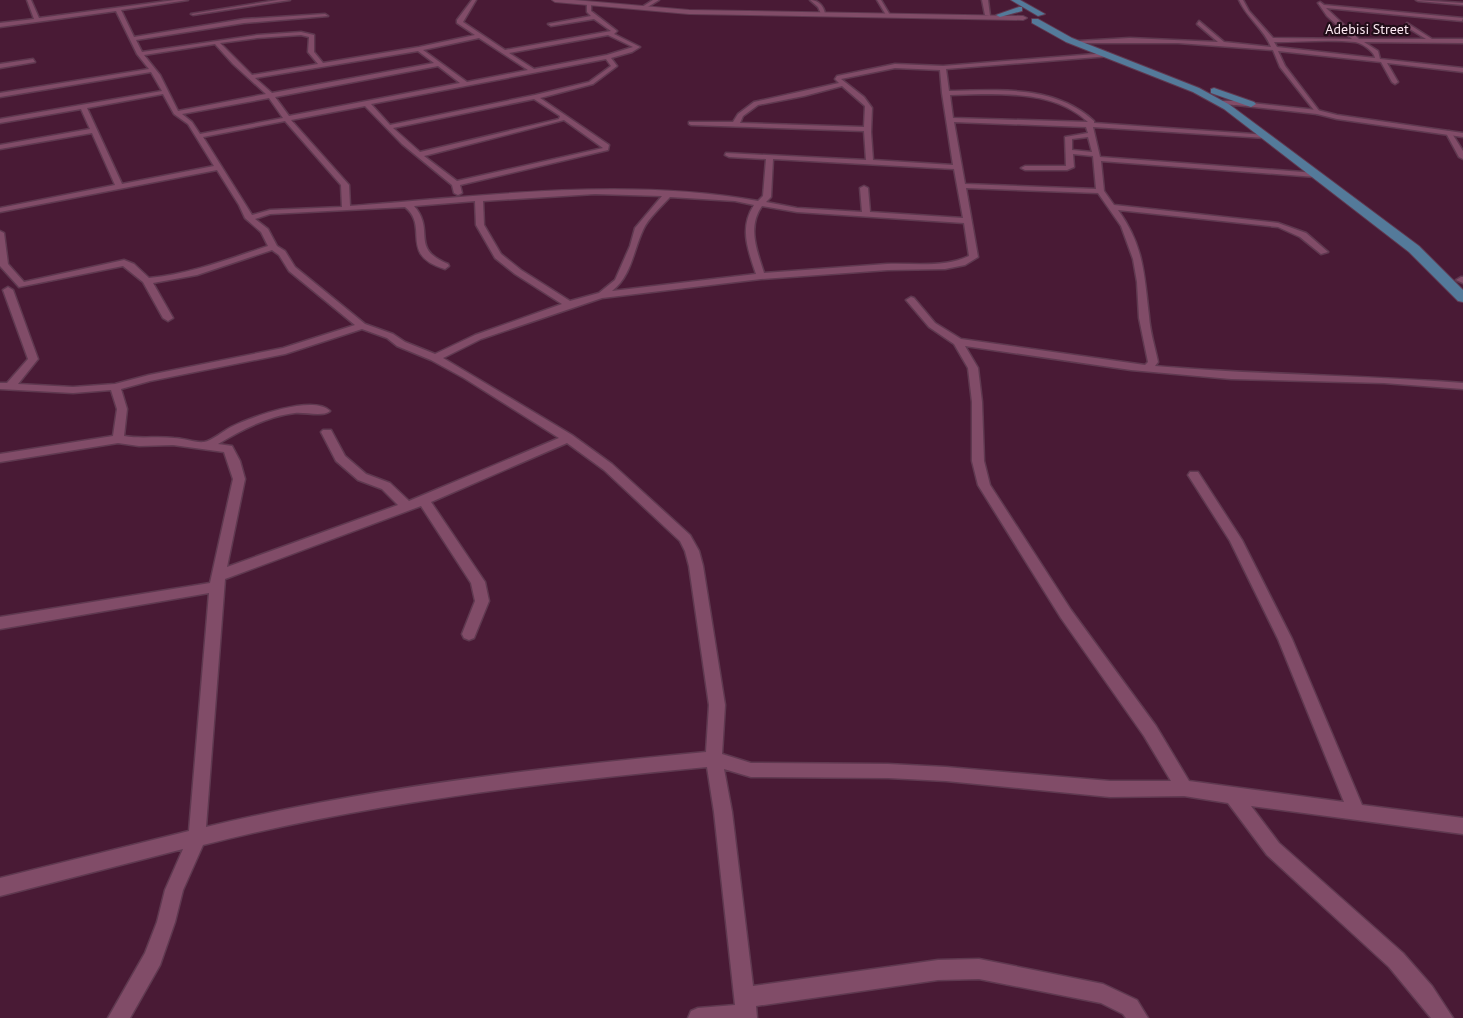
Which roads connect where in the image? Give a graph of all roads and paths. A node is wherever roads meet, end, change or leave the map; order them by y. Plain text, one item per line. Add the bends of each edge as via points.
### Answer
1 (29, 0) edge
2 (185, 0) edge
3 (288, 0) edge
4 (474, 0) edge
5 (555, 0) edge
6 (572, 0) edge
7 (657, 0) edge
8 (812, 0) edge
9 (879, 0) edge
10 (985, 0) edge
11 (1007, 0) edge
12 (1015, 0) edge
13 (1241, 0) edge
14 (1318, 0) edge
15 (1418, 0) edge
16 (1449, 3) junction
17 (589, 4) junction
18 (1463, 4) edge
19 (1322, 6) junction
20 (644, 7) junction
21 (118, 10) junction
22 (823, 13) junction
23 (193, 14) junction
24 (888, 14) junction
25 (1023, 14) junction
26 (988, 15) junction
27 (1000, 15) joint
28 (325, 16) dead end
29 (595, 17) junction
30 (1044, 18) junction
31 (37, 20) junction
32 (1463, 20) edge
33 (1200, 23) dead end
34 (551, 24) dead end
35 (0, 25) edge
36 (1407, 25) dead end
37 (204, 27) junction
38 (609, 33) junction
39 (480, 36) junction
40 (132, 38) junction
41 (1271, 40) junction
42 (1356, 40) junction
43 (1433, 41) junction
44 (1463, 42) edge
45 (217, 43) junction
46 (1086, 43) junction
47 (1222, 44) junction
48 (419, 49) junction
49 (1275, 49) junction
50 (505, 52) junction
51 (140, 54) junction
52 (1108, 55) junction
53 (607, 57) junction
54 (33, 61) dead end
55 (1380, 61) junction
56 (321, 64) junction
57 (440, 64) junction
58 (0, 66) edge
59 (943, 68) junction
60 (153, 70) junction
61 (1463, 70) edge
62 (533, 71) junction
63 (251, 77) junction
64 (1395, 82) dead end
65 (465, 84) junction
66 (842, 84) junction
67 (1206, 88) junction
68 (165, 92) junction
69 (945, 92) junction
70 (0, 95) edge
71 (272, 97) junction
72 (536, 97) junction
73 (366, 103) junction
74 (1220, 103) junction
75 (1237, 104) junction
76 (1254, 104) junction
77 (83, 106) junction
78 (1318, 112) junction
79 (176, 114) junction
80 (564, 115) junction
81 (289, 119) junction
82 (950, 120) junction
83 (0, 121) edge
84 (691, 123) dead end
85 (736, 124) junction
86 (1089, 125) junction
87 (388, 127) junction
88 (867, 129) junction
89 (95, 130) junction
90 (1449, 133) junction
91 (1092, 135) junction
92 (1463, 135) edge
93 (198, 136) junction
94 (1266, 136) junction
95 (0, 147) edge
96 (1071, 152) junction
97 (418, 154) junction
98 (729, 155) dead end
99 (1096, 157) junction
100 (1463, 157) edge
101 (770, 158) junction
102 (870, 162) junction
103 (957, 167) junction
104 (217, 168) junction
105 (1026, 168) dead end
106 (1316, 175) junction
107 (456, 184) junction
108 (119, 186) junction
109 (962, 186) junction
110 (864, 188) dead end
111 (1100, 191) junction
112 (668, 194) junction
113 (479, 198) junction
114 (460, 200) junction
115 (759, 202) junction
116 (407, 204) junction
117 (1112, 207) junction
118 (346, 209) junction
119 (0, 210) edge
120 (866, 214) junction
121 (249, 218) junction
122 (967, 221) junction
123 (0, 233) edge
124 (273, 247) junction
125 (1324, 252) dead end
126 (445, 266) dead end
127 (762, 276) junction
128 (1462, 280) edge
129 (147, 281) junction
130 (22, 285) junction
131 (4, 291) edge
132 (602, 296) junction
133 (1463, 298) edge
134 (912, 300) dead end
135 (568, 304) junction
136 (168, 318) dead end
137 (362, 326) junction
138 (958, 342) junction
139 (435, 358) junction
140 (1148, 368) junction
141 (5, 386) edge
142 (1463, 386) edge
143 (115, 387) junction
144 (324, 412) dead end
145 (327, 432) dead end
146 (568, 438) junction
147 (118, 439) junction
148 (208, 445) junction
149 (0, 458) edge
150 (1194, 475) dead end
151 (424, 500) junction
152 (407, 506) junction
153 (217, 581) junction
154 (0, 623) edge
155 (469, 634) dead end
156 (714, 759) junction
157 (1184, 788) junction
158 (1233, 796) junction
159 (1356, 812) junction
160 (1463, 826) edge
161 (197, 837) junction
162 (0, 887) edge
163 (746, 1010) edge
164 (118, 1018) edge
165 (698, 1018) edge
166 (1138, 1018) edge
167 (1443, 1018) edge

1 - 31 street
2 - 21 street
2 - 23 street
3 - 23 street
4 - 39 street via 460,23
5 - 17 main road
6 - 20 main road
7 - 20 street
8 - 22 street
9 - 24 street
10 - 26 street
11 - 25 main road
12 - 30 main road
13 - 41 street
14 - 19 street
15 - 16 street
16 - 18 street
16 - 32 street
17 - 25 main road via 689,12
17 - 29 street via 589,12
19 - 32 street
19 - 42 street
20 - 22 main road
21 - 31 street
21 - 40 street
22 - 24 main road
23 - 37 street
24 - 26 main road
25 - 27 main road
25 - 30 main road
26 - 27 main road
28 - 37 street
29 - 34 street
29 - 38 street via 615,32
30 - 46 main road via 1057,34
31 - 35 street
33 - 47 street
36 - 43 street
37 - 40 street
38 - 50 street
38 - 53 street via 636,47
39 - 48 street
39 - 50 street
40 - 51 street
41 - 42 street, Adebisi Street
41 - 49 street
42 - 43 street, Adebisi Street
42 - 55 street via 1376,52
43 - 44 street, Adebisi Street
45 - 51 street
45 - 56 street via 272,34 307,34 312,36 311,52
45 - 63 street
46 - 47 street via 1162,40
46 - 52 main road
46 - 67 main road
47 - 49 street
48 - 56 street
48 - 57 street
49 - 55 street
49 - 78 street via 1282,66
50 - 62 street
51 - 60 street
52 - 59 street
52 - 74 main road
53 - 62 street
53 - 72 street via 614,66 591,83
54 - 58 street
55 - 61 street
55 - 64 street
56 - 63 street
57 - 65 street
57 - 71 street
59 - 66 street via 888,67 839,77
59 - 69 street
60 - 68 street
60 - 70 street
62 - 65 street
63 - 71 street
65 - 73 street
66 - 85 street via 756,103 740,115
66 - 88 street via 868,106
67 - 75 main road
67 - 76 main road
68 - 77 street
68 - 79 street
69 - 82 street
69 - 86 street via 1018,94 1054,99 1087,116 1092,122
71 - 79 street
71 - 81 street
72 - 80 street
72 - 87 street
73 - 81 street
73 - 87 street
74 - 75 street
74 - 94 main road
75 - 76 main road
75 - 128 main road via 1421,244
76 - 78 street
77 - 83 street
77 - 89 street
78 - 90 street
79 - 93 street via 190,123
80 - 97 street via 561,120
80 - 107 street via 607,146 606,149
81 - 93 street
81 - 118 street via 295,130 345,185
82 - 86 street
82 - 103 street
84 - 85 street
85 - 88 street
86 - 91 street
86 - 94 street
87 - 97 street
88 - 102 street
89 - 95 street
89 - 108 street
90 - 92 street
90 - 100 street
91 - 96 street via 1068,137
91 - 99 street
93 - 104 street
94 - 106 main road
96 - 99 street
96 - 105 street via 1067,168
97 - 107 street
98 - 101 street
99 - 106 street
99 - 111 street
101 - 102 street
101 - 115 street via 766,197
102 - 103 street
103 - 109 street
104 - 108 street
104 - 121 street
106 - 133 main road via 1414,250
107 - 114 street
108 - 119 street
109 - 111 street
109 - 122 street
110 - 120 street
111 - 117 street
112 - 113 street via 595,192
112 - 115 street
112 - 132 street via 639,228 618,281
113 - 114 street
113 - 135 street via 480,225 498,256
114 - 116 street
115 - 120 street via 797,210
115 - 127 street via 751,213 748,239
116 - 118 street
116 - 126 street via 414,209 421,224 420,246 431,260
117 - 125 street via 1278,225 1306,235
117 - 140 street via 1125,226 1140,274 1153,362
118 - 121 street via 270,212
120 - 122 street
121 - 124 street via 265,231
122 - 127 street via 974,257 962,263 929,268 888,267
123 - 130 street via 4,265
124 - 129 street via 158,281
124 - 137 street via 282,253 292,269
127 - 132 street
129 - 130 street via 124,263
129 - 136 street
130 - 131 street
131 - 141 street via 33,359
132 - 135 street
134 - 138 street via 932,325
135 - 139 street via 478,337
137 - 139 street
137 - 143 street via 285,351
138 - 140 street
138 - 157 street via 973,368 978,461 984,485 1066,614 1150,730
139 - 146 street
140 - 142 street via 1231,376 1384,380
141 - 143 street via 73,390
143 - 147 street via 122,409
144 - 148 street via 312,409 276,414 231,431
145 - 152 street via 340,458 362,477 386,486
146 - 151 street
146 - 156 street via 639,494 685,538 692,551 717,705
147 - 148 street
147 - 149 street
148 - 153 street via 228,449 239,479
150 - 159 street via 1236,540 1285,640
151 - 152 street
151 - 155 street via 478,582 482,601
152 - 153 street
153 - 154 street
153 - 161 street
156 - 157 street via 751,770 888,771 1110,789
156 - 161 street via 455,787 304,813
156 - 163 street
157 - 158 street
158 - 159 street
158 - 167 street via 1273,849 1396,960
159 - 160 street
161 - 162 street
161 - 164 street via 174,890 153,958
163 - 165 street
163 - 166 street via 938,970 979,969 1103,994 1130,1007

